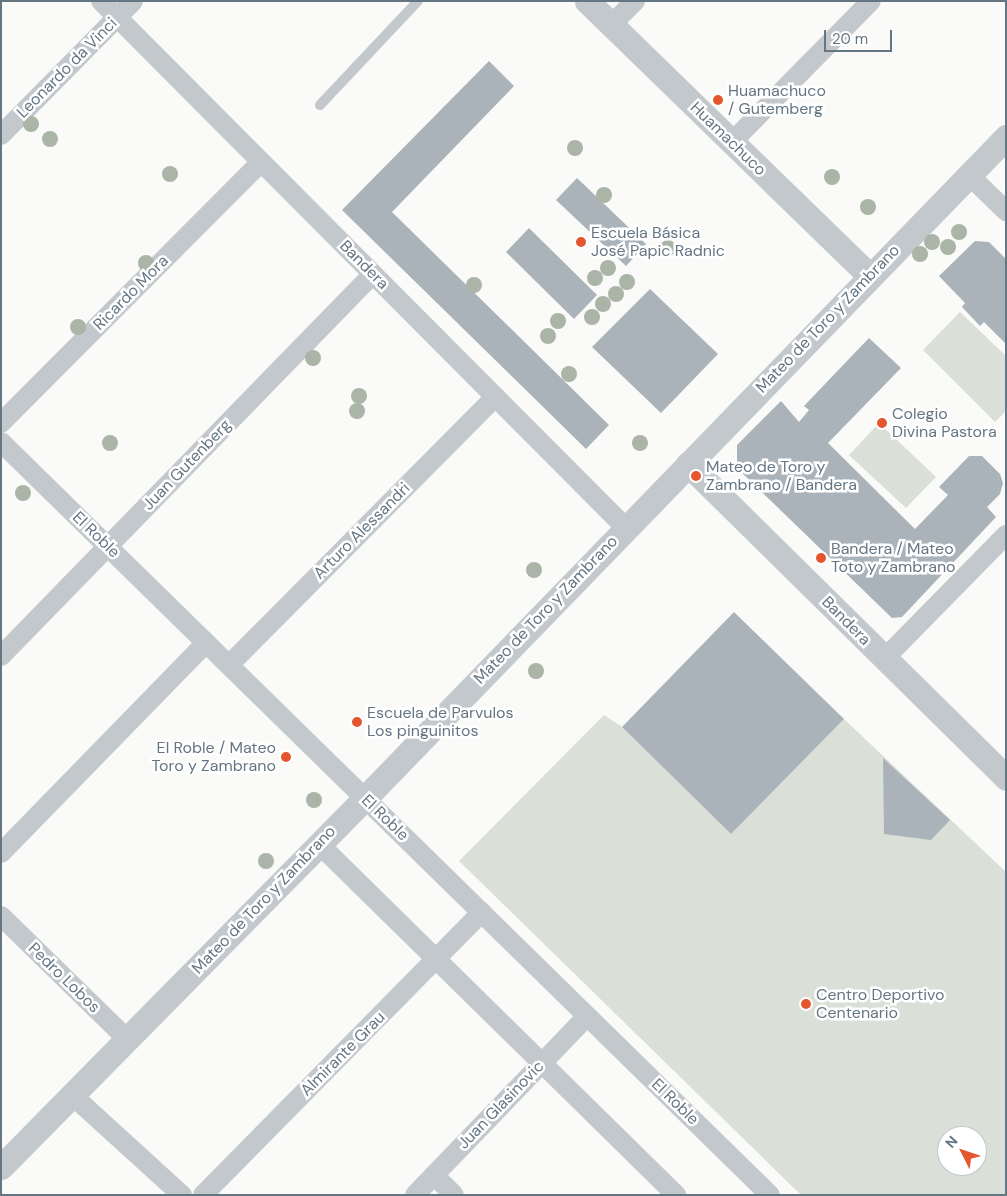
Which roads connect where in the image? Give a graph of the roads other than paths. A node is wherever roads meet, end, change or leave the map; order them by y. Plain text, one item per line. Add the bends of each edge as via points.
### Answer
1 (101, 1) edge
2 (133, 1) edge
3 (418, 1) edge
4 (587, 1) edge
5 (635, 1) edge
6 (872, 1) edge
7 (118, 18) junction
8 (611, 25) junction
9 (320, 105) dead end
10 (1, 135) edge
11 (1006, 137) edge
12 (732, 143) junction
13 (261, 162) junction
14 (969, 175) junction
15 (1006, 211) edge
16 (373, 274) junction
17 (870, 276) junction
18 (495, 397) junction
19 (1, 424) edge
20 (1, 442) edge
21 (688, 464) junction
22 (626, 528) junction
23 (1006, 535) edge
24 (108, 546) junction
25 (206, 643) junction
26 (1, 656) edge
27 (884, 659) junction
28 (229, 665) junction
29 (1006, 778) edge
30 (364, 798) junction
31 (319, 844) junction
32 (1, 853) edge
33 (482, 912) junction
34 (1, 916) edge
35 (437, 960) junction
36 (587, 1016) junction
37 (127, 1039) junction
38 (542, 1063) junction
39 (72, 1095) junction
40 (1, 1167) edge
41 (434, 1175) junction
42 (182, 1195) edge
43 (203, 1195) edge
44 (415, 1195) edge
45 (454, 1195) edge
46 (676, 1195) edge
47 (770, 1195) edge

1 - 7 street, Bandera
2 - 7 street, Leonardo da Vinci
3 - 9 lane
4 - 8 street, Huamachuco
5 - 8 street
6 - 12 street
7 - 10 street, Leonardo da Vinci
7 - 13 street, Bandera
8 - 12 street, Huamachuco
11 - 14 street, Mateo de Toro y Zambrano
12 - 17 street, Huamachuco
13 - 16 street, Bandera
13 - 19 street, Ricardo Mora
14 - 15 street
14 - 17 street, Mateo de Toro y Zambrano
16 - 18 street, Bandera
16 - 24 street, Juan Gutenberg
17 - 21 street, Mateo de Toro y Zambrano
18 - 22 street, Bandera
18 - 28 street, Arturo Alessandri
20 - 24 street, El Roble
21 - 22 street, Mateo de Toro y Zambrano
21 - 27 street, Bandera
22 - 30 street, Mateo de Toro y Zambrano
23 - 27 street
24 - 25 street, El Roble
24 - 26 street, Juan Gutenberg
25 - 28 street, El Roble
25 - 32 street
27 - 29 street, Bandera
28 - 30 street, El Roble
30 - 31 street, Mateo de Toro y Zambrano
30 - 33 street, El Roble
31 - 35 street
31 - 37 street, Mateo de Toro y Zambrano
33 - 35 street, Almirante Grau
33 - 36 street, El Roble
34 - 37 street, Pedro Lobos
35 - 38 street
35 - 43 street, Almirante Grau
36 - 38 street, Juan Glasinovic
36 - 47 street, El Roble
37 - 39 street, Mateo de Toro y Zambrano
38 - 41 street, Juan Glasinovic
38 - 46 street
39 - 40 street, Mateo de Toro y Zambrano
39 - 42 street
41 - 44 street, Juan Glasinovic
41 - 45 street

